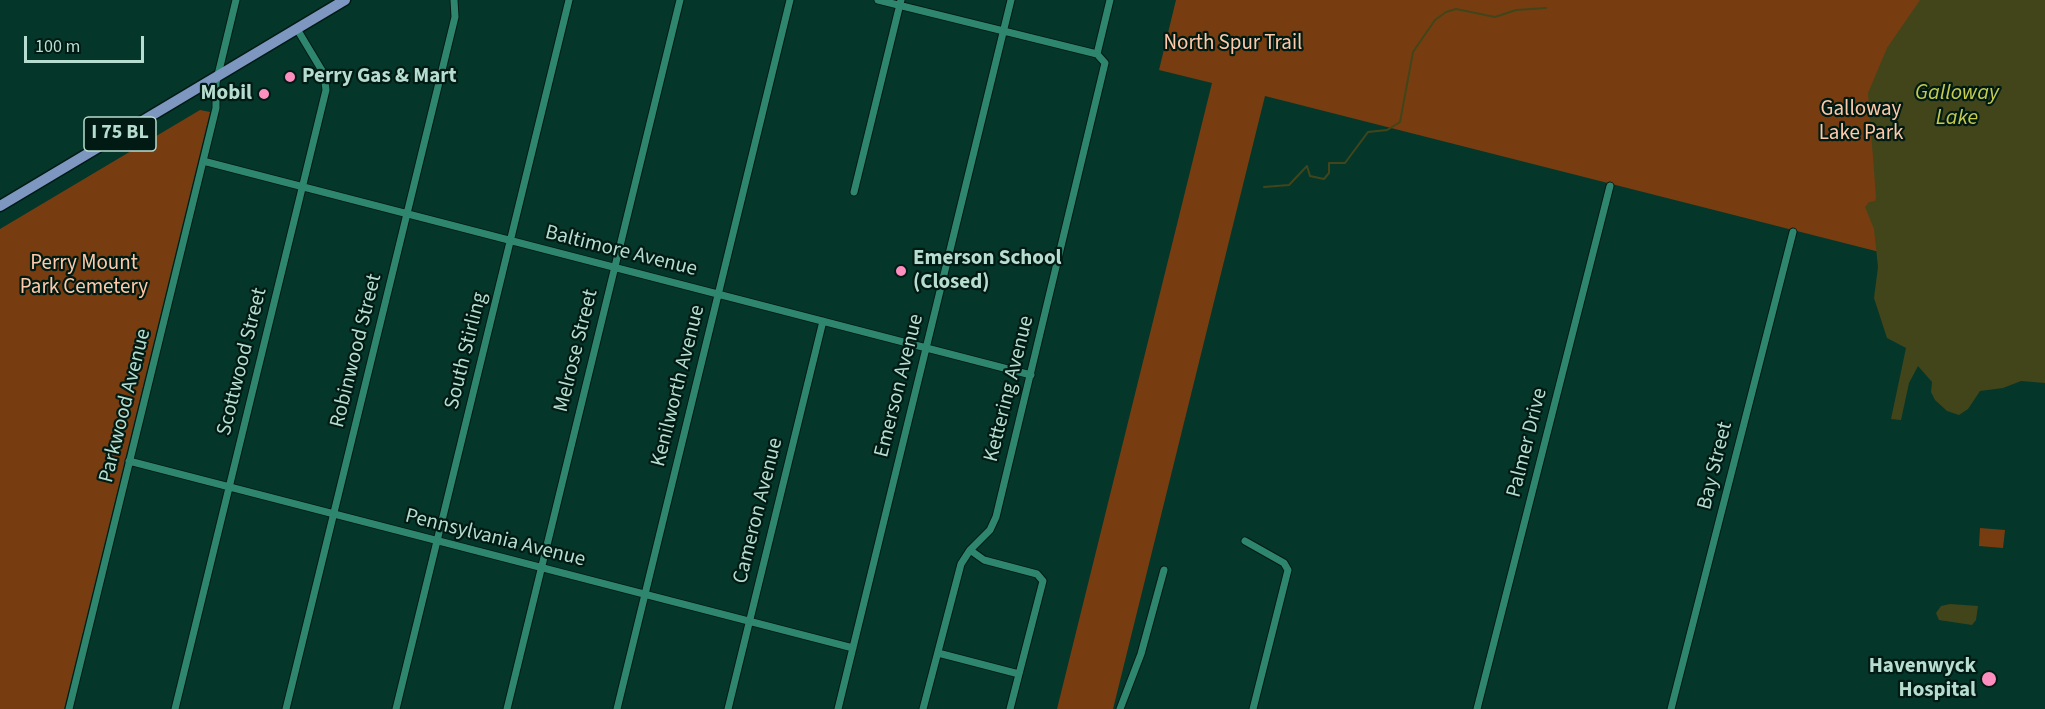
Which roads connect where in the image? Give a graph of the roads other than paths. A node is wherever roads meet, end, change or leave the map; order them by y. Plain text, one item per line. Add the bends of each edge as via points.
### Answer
1 (236, 0) edge
2 (345, 0) edge
3 (454, 0) edge
4 (569, 0) edge
5 (680, 0) edge
6 (790, 0) edge
7 (878, 0) edge
8 (1011, 0) edge
9 (1110, 0) edge
10 (900, 3) edge
11 (297, 28) junction
12 (1003, 31) junction
13 (1097, 54) junction
14 (218, 76) junction
15 (203, 161) junction
16 (1610, 186) dead end
17 (303, 187) junction
18 (854, 192) dead end
19 (0, 206) edge
20 (407, 214) junction
21 (1793, 232) dead end
22 (511, 241) junction
23 (615, 267) junction
24 (718, 294) junction
25 (823, 321) junction
26 (926, 348) junction
27 (1031, 375) junction
28 (129, 461) junction
29 (230, 487) junction
30 (334, 514) junction
31 (437, 541) junction
32 (1245, 541) dead end
33 (970, 550) junction
34 (541, 568) junction
35 (1164, 570) dead end
36 (645, 594) junction
37 (749, 621) junction
38 (853, 648) junction
39 (938, 653) junction
40 (1019, 674) junction
41 (69, 709) edge
42 (175, 709) edge
43 (286, 709) edge
44 (396, 709) edge
45 (507, 709) edge
46 (617, 709) edge
47 (728, 709) edge
48 (838, 709) edge
49 (924, 709) edge
50 (1010, 709) edge
51 (1120, 709) edge
52 (1253, 709) edge
53 (1477, 709) edge
54 (1671, 709) edge

1 - 14 street, Parkwood Avenue
2 - 11 main road, I 75 BL
3 - 20 street, Robinwood Street via 455,17
4 - 22 street, South Stirling
5 - 23 street, Melrose Street
6 - 24 street, Kenilworth Avenue
7 - 10 street
8 - 12 street, Emerson Avenue
9 - 13 street, Kettering Avenue
10 - 12 street
10 - 18 street
11 - 14 main road, I 75 BL
11 - 17 street, Scottwood Street via 324,74 327,88
12 - 13 street
12 - 26 street, Emerson Avenue
13 - 27 street, Kettering Avenue via 1104,59 1105,68
14 - 15 street, Parkwood Avenue via 216,105
14 - 19 main road, I 75 BL
15 - 17 street, Baltimore Avenue
15 - 28 street, Parkwood Avenue
16 - 53 street, Palmer Drive
17 - 20 street, Baltimore Avenue
17 - 29 street, Scottwood Street
20 - 22 street, Baltimore Avenue
20 - 30 street, Robinwood Street
21 - 54 street, Bay Street
22 - 23 street, Baltimore Avenue
22 - 31 street, South Stirling
23 - 24 street, Baltimore Avenue
23 - 34 street, Melrose Street
24 - 25 street, Baltimore Avenue
24 - 36 street, Kenilworth Avenue
25 - 26 street, Baltimore Avenue
25 - 37 street, Cameron Avenue
26 - 27 street, Baltimore Avenue
26 - 38 street, Emerson Avenue
27 - 33 street, Kettering Avenue via 995,521
28 - 29 street, Pennsylvania Avenue
28 - 41 street, Parkwood Avenue
29 - 30 street, Pennsylvania Avenue
29 - 42 street, Scottwood Street
30 - 31 street, Pennsylvania Avenue
30 - 43 street, Robinwood Street
31 - 34 street, Pennsylvania Avenue
31 - 44 street, South Stirling
32 - 52 street via 1284,563 1288,570
33 - 39 street, Kettering Avenue via 959,570
33 - 40 street via 984,560 1042,578
34 - 36 street, Pennsylvania Avenue
34 - 45 street, Melrose Street
35 - 51 street via 1141,654
36 - 37 street, Pennsylvania Avenue
36 - 46 street, Kenilworth Avenue
37 - 38 street, Pennsylvania Avenue
37 - 47 street, Cameron Avenue
38 - 48 street, Emerson Avenue
39 - 40 street
39 - 49 street, Kettering Avenue
40 - 50 street

